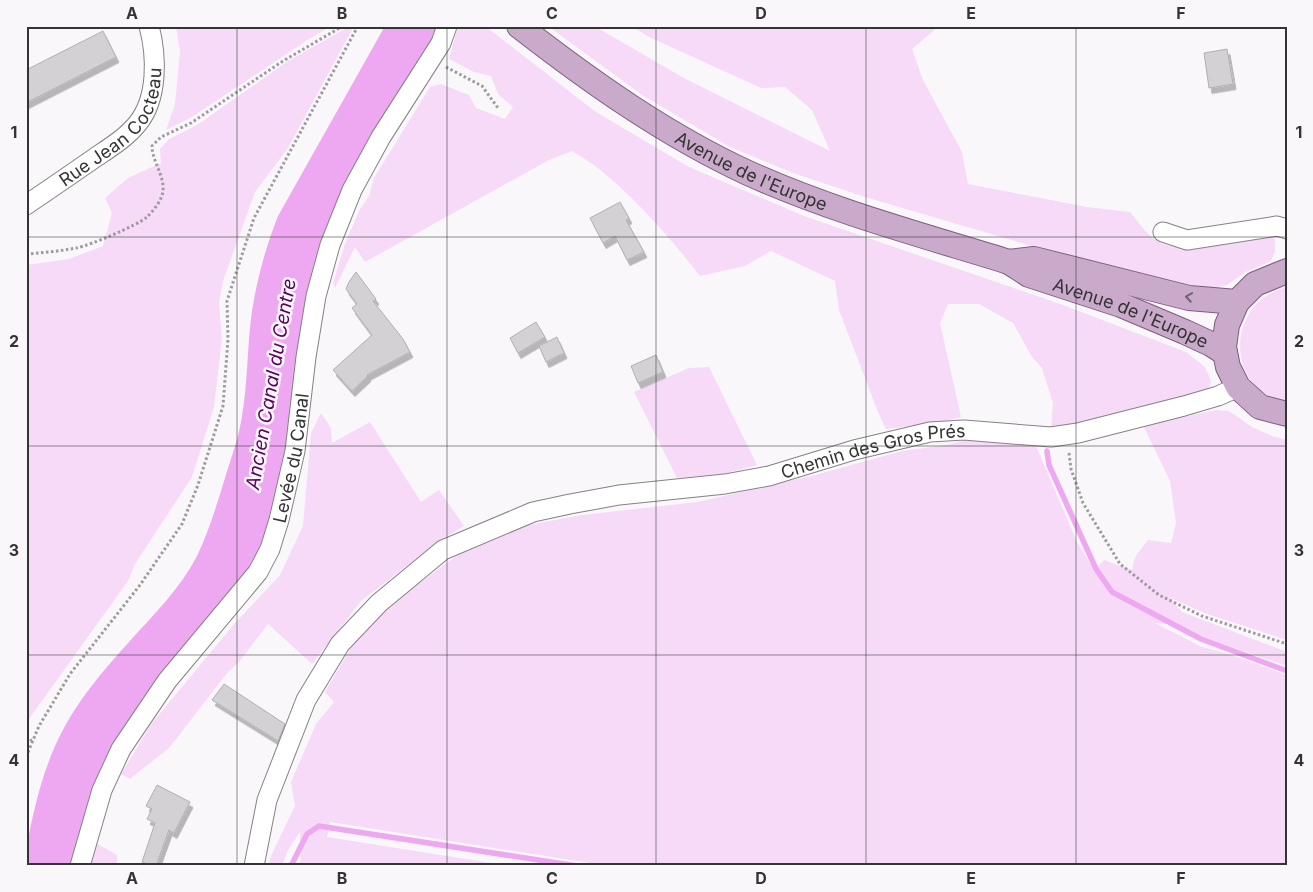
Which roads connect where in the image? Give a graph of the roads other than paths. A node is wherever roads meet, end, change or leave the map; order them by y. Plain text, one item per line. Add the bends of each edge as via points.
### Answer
1 (149, 26) edge
2 (447, 26) edge
3 (520, 26) edge
4 (26, 205) edge
5 (1287, 229) edge
6 (1163, 232) dead end
7 (1009, 262) junction
8 (1287, 270) edge
9 (1237, 302) junction
10 (1225, 353) junction
11 (1238, 387) junction
12 (1287, 414) edge
13 (80, 866) edge
14 (254, 866) edge

1 - 4 street, Rue Jean Cocteau via 154,50 152,93 138,123 124,138
2 - 13 street, Levée du Canal via 441,43 381,137 352,190 330,245 316,296 295,450 270,549 258,572 167,681 121,749 102,790
3 - 7 main road, Avenue de l'Europe via 576,70 638,112 748,172 836,208
5 - 6 street via 1276,226 1187,240
9 -> 7 main road, Avenue de l'Europe via 1189,298 1034,259
7 - 10 main road, Avenue de l'Europe via 1029,275 1121,305 1203,340
8 - 9 main road via 1256,284
9 - 10 main road via 1227,325
10 - 11 main road
11 - 12 main road via 1260,407
11 - 14 street, Chemin des Gros Prés via 1184,406 1066,435 1051,437 964,430 930,432 769,476 580,502 533,512 443,550 379,603 340,644 306,700 268,800

